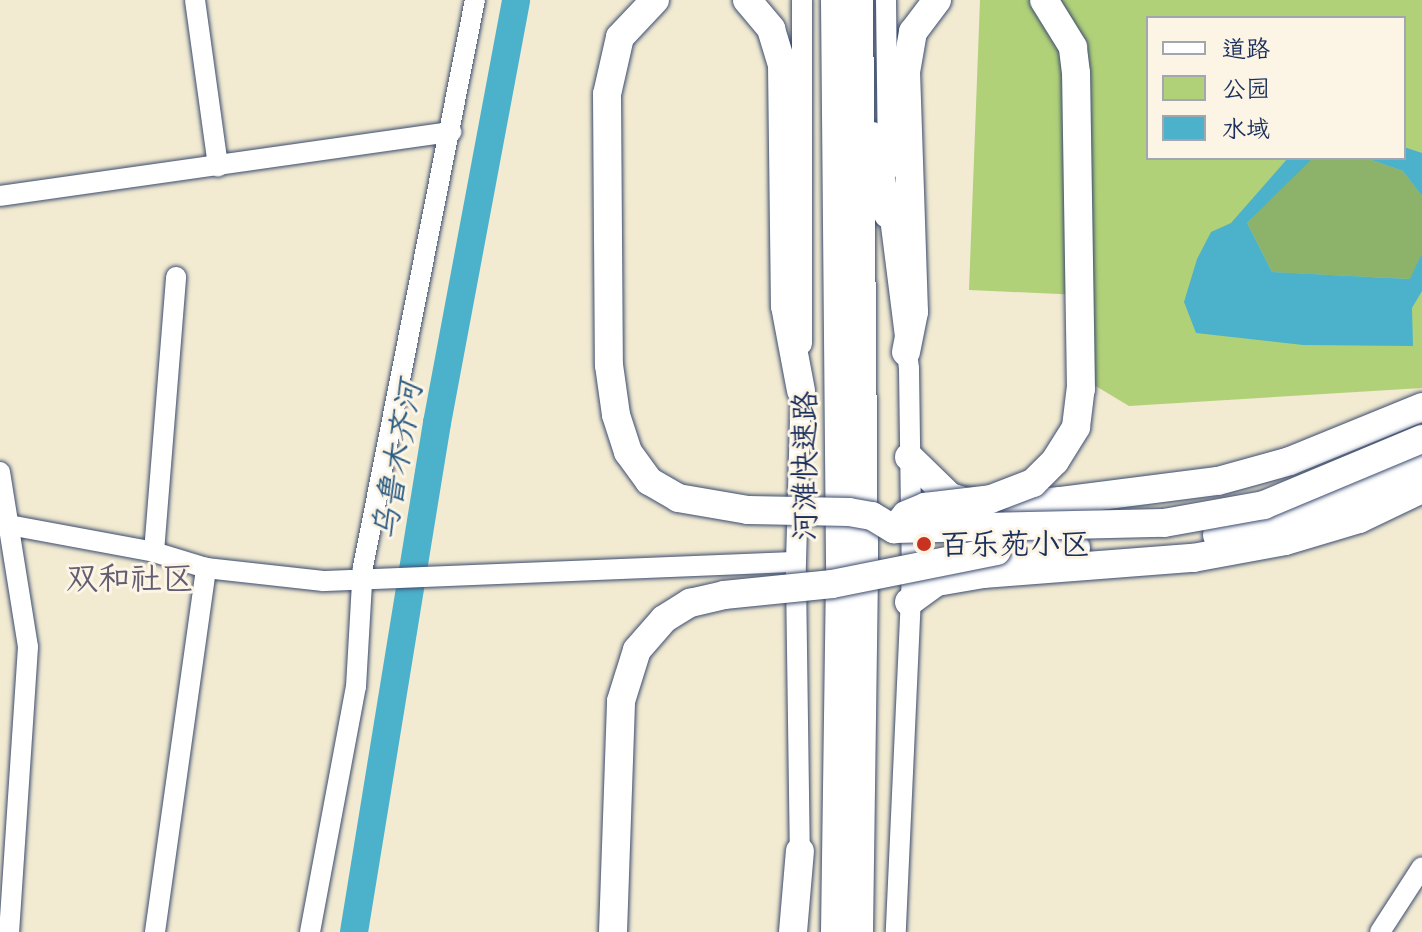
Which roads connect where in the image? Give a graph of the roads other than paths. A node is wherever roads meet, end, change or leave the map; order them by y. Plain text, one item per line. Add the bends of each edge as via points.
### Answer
1 (195, 0) edge
2 (475, 0) edge
3 (655, 0) edge
4 (747, 0) edge
5 (802, 0) edge
6 (835, 0) edge
7 (859, 0) edge
8 (886, 0) edge
9 (937, 0) edge
10 (1044, 0) edge
11 (860, 86) junction
12 (451, 132) junction
13 (218, 166) junction
14 (0, 196) edge
15 (888, 214) junction
16 (176, 277) dead end
17 (906, 352) junction
18 (801, 391) junction
19 (1422, 407) edge
20 (1422, 439) edge
21 (909, 457) junction
22 (1422, 463) edge
23 (0, 472) edge
24 (1422, 489) edge
25 (9, 525) junction
26 (894, 529) junction
27 (154, 552) junction
28 (796, 562) junction
29 (206, 568) junction
30 (371, 581) junction
31 (909, 602) junction
32 (800, 851) junction
33 (1422, 867) edge
34 (9, 932) edge
35 (155, 932) edge
36 (310, 932) edge
37 (613, 932) edge
38 (793, 932) edge
39 (801, 932) edge
40 (835, 932) edge
41 (859, 932) edge
42 (896, 932) edge
43 (1380, 932) edge

1 - 13 street
2 - 12 street
3 - 26 highway, bridge via 620,37 607,94 609,365 628,452 649,481 678,498 748,510 849,512 872,516
4 - 18 highway via 771,29 782,65 785,306
5 - 18 street
6 - 40 highway, 河滩快速路 via 840,562
7 - 11 highway, 河滩快速路
8 - 15 street
9 - 17 highway via 913,32 904,121 914,312
10 - 26 highway, bridge via 1073,47 1076,73 1081,389 1076,427 1055,461 1033,483 991,499 925,507 906,515
11 - 15 highway
11 - 41 highway, 河滩快速路 via 864,561
12 - 13 street
12 - 30 street
13 - 14 street
15 - 17 street
16 - 27 street
17 - 21 street
18 - 28 street
19 - 21 highway via 1290,461 1218,481 1061,501 982,507 950,497
20 - 26 highway, bridge via 1264,505 1164,523
21 - 31 street
22 - 37 highway, bridge via 1366,491 1229,533 1124,547 997,551 832,584 690,603 664,619 637,650 621,701
23 - 25 street
24 - 31 highway via 1359,519 1285,541 1193,558 937,582
25 - 27 street
25 - 34 street via 28,647
27 - 29 street
28 - 30 street
28 - 32 street
29 - 30 street
29 - 35 street
30 - 36 street
31 - 42 street
32 - 38 highway
32 - 39 street
33 - 43 street

